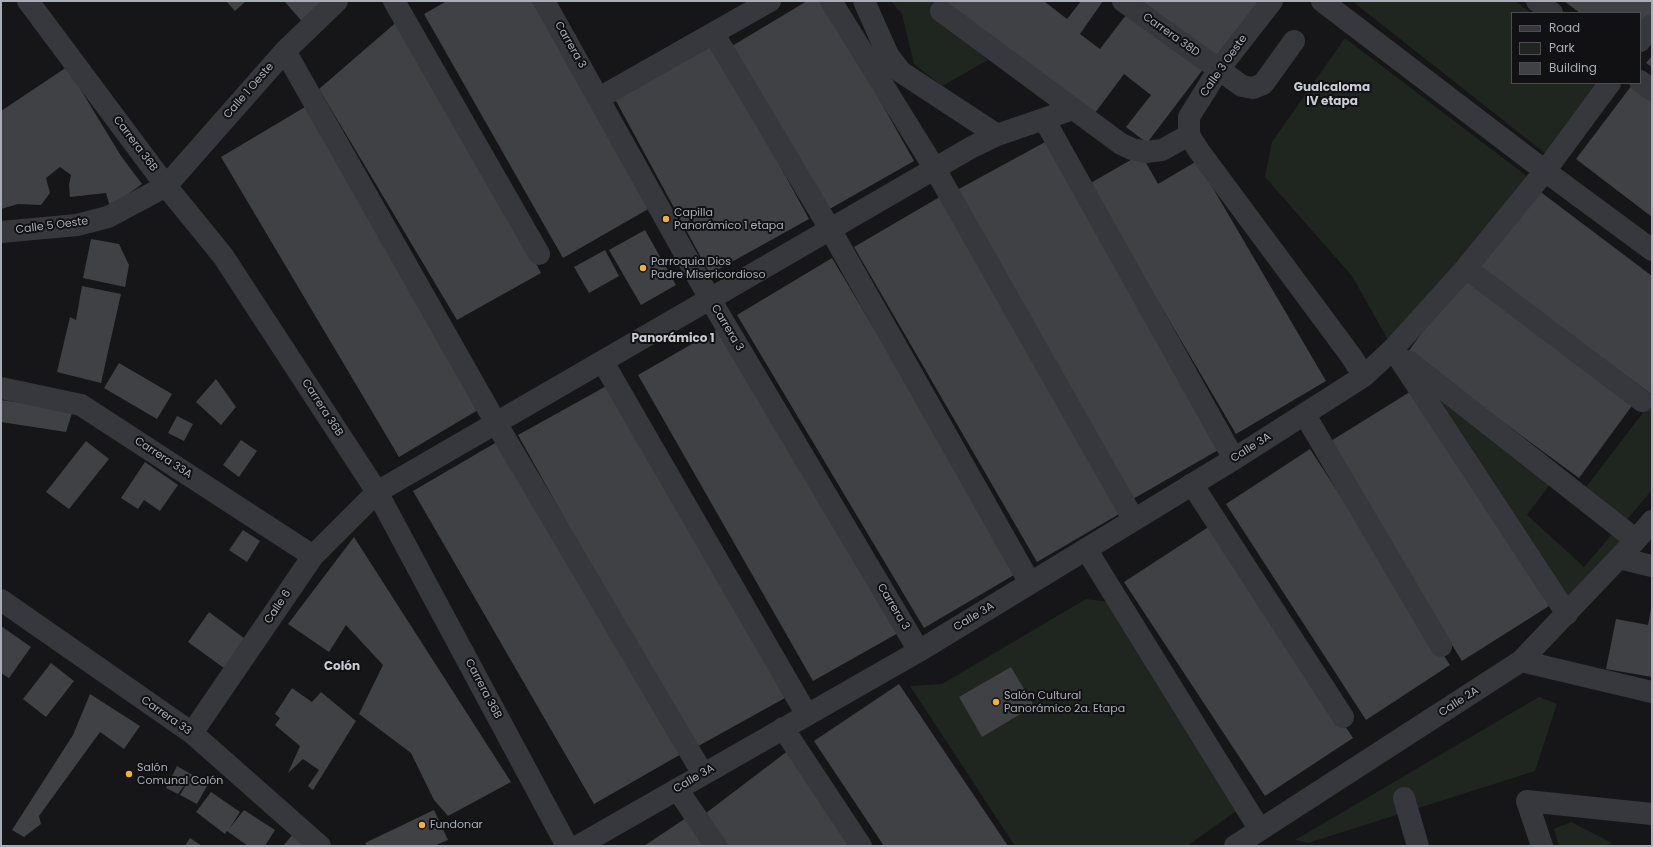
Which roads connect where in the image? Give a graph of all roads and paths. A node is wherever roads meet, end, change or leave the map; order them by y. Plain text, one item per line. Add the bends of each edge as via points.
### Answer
1 (28, 1) edge
2 (337, 1) edge
3 (394, 1) edge
4 (544, 1) edge
5 (770, 1) edge
6 (831, 1) edge
7 (864, 1) edge
8 (1123, 1) edge
9 (1272, 1) edge
10 (1322, 1) edge
11 (1537, 1) edge
12 (941, 11) dead end
13 (1551, 12) edge
14 (1652, 25) edge
15 (714, 34) junction
16 (1641, 40) edge
17 (1294, 41) dead end
18 (285, 51) junction
19 (1219, 69) junction
20 (1641, 82) edge
21 (1609, 84) edge
22 (1652, 90) edge
23 (599, 98) junction
24 (1073, 109) junction
25 (1044, 119) junction
26 (997, 134) junction
27 (1189, 135) junction
28 (935, 169) junction
29 (1545, 171) junction
30 (166, 186) junction
31 (830, 229) junction
32 (1, 232) edge
33 (1652, 250) edge
34 (539, 254) dead end
35 (1466, 268) junction
36 (710, 299) junction
37 (1392, 349) junction
38 (603, 362) junction
39 (1364, 376) junction
40 (1, 388) edge
41 (1642, 401) dead end
42 (1305, 415) junction
43 (496, 423) junction
44 (1234, 459) junction
45 (1192, 484) junction
46 (377, 492) junction
47 (1134, 520) junction
48 (1652, 521) edge
49 (1636, 540) junction
50 (1086, 549) junction
51 (313, 556) junction
52 (1619, 558) junction
53 (1652, 566) edge
54 (1030, 583) junction
55 (1, 600) edge
56 (1567, 614) junction
57 (1441, 646) dead end
58 (919, 650) junction
59 (1521, 661) junction
60 (1652, 692) edge
61 (807, 715) junction
62 (1342, 716) dead end
63 (783, 728) junction
64 (192, 734) junction
65 (703, 774) junction
66 (677, 789) junction
67 (1404, 798) dead end
68 (1652, 814) edge
69 (1260, 830) junction
70 (320, 846) edge
71 (567, 846) edge
72 (578, 846) edge
73 (716, 846) edge
74 (861, 846) edge
75 (1235, 846) edge
76 (1418, 846) edge
77 (1542, 846) edge

1 - 30 street, Carrera 36B
2 - 18 street, Calle 1 Oeste
3 - 34 street
4 - 23 street, Carrera 3
5 - 15 street
6 - 28 street
7 - 26 street via 888,55 900,72
8 - 19 street, Carrera 38D
9 - 19 street, Calle 3 Oeste
10 - 29 street
11 - 13 street
12 - 24 street
14 - 16 street
15 - 23 street
15 - 31 street
17 - 19 street, Carrera 38D via 1263,84 1253,88 1242,86
18 - 30 street, Calle 1 Oeste
18 - 43 street
19 - 27 street, Calle 3 Oeste via 1189,117
20 - 22 street
21 - 29 street, Calle 3A
23 - 36 street, Carrera 3
24 - 25 street, Calle 6
24 - 27 street via 1121,144 1132,149 1146,152 1162,150
25 - 26 street, Calle 6
25 - 44 street
26 - 28 street, Calle 6
27 - 39 street
28 - 31 street, Calle 6
28 - 47 street
29 - 33 street
29 - 35 street, Calle 3A
30 - 32 street, Calle 5 Oeste via 108,217 77,224
30 - 46 street, Carrera 36B via 222,256
31 - 36 street, Calle 6
31 - 54 street
35 - 37 street, Calle 3A
35 - 41 street
36 - 38 street, Calle 6
36 - 58 street, Carrera 3
37 - 39 street, Calle 3A
37 - 49 street
37 - 56 street
38 - 43 street, Calle 6
38 - 61 street
39 - 42 street, Calle 3A
40 - 51 street, Carrera 33A via 81,405
42 - 44 street, Calle 3A
42 - 57 street
43 - 46 street, Calle 6
43 - 65 street
44 - 45 street, Calle 3A
45 - 47 street, Calle 3A
45 - 62 street
46 - 51 street, Calle 6
46 - 71 street, Carrera 36B
47 - 50 street, Calle 3A
48 - 49 street, Calle 2A
49 - 52 street, Calle 2A
50 - 54 street, Calle 3A
50 - 69 street
51 - 64 street, Calle 6
52 - 53 street
52 - 56 street, Calle 2A
54 - 58 street, Calle 3A
55 - 64 street, Carrera 33
56 - 59 street, Calle 2A
58 - 61 street, Calle 3A
59 - 60 street
59 - 69 street, Calle 2A
61 - 63 street, Calle 3A
63 - 65 street, Calle 3A
63 - 74 street
64 - 70 street, Carrera 33
65 - 66 street, Calle 3A
66 - 72 street, Calle 3A
66 - 73 street
67 - 76 street
68 - 77 street via 1527,801
69 - 75 street, Calle 2A

